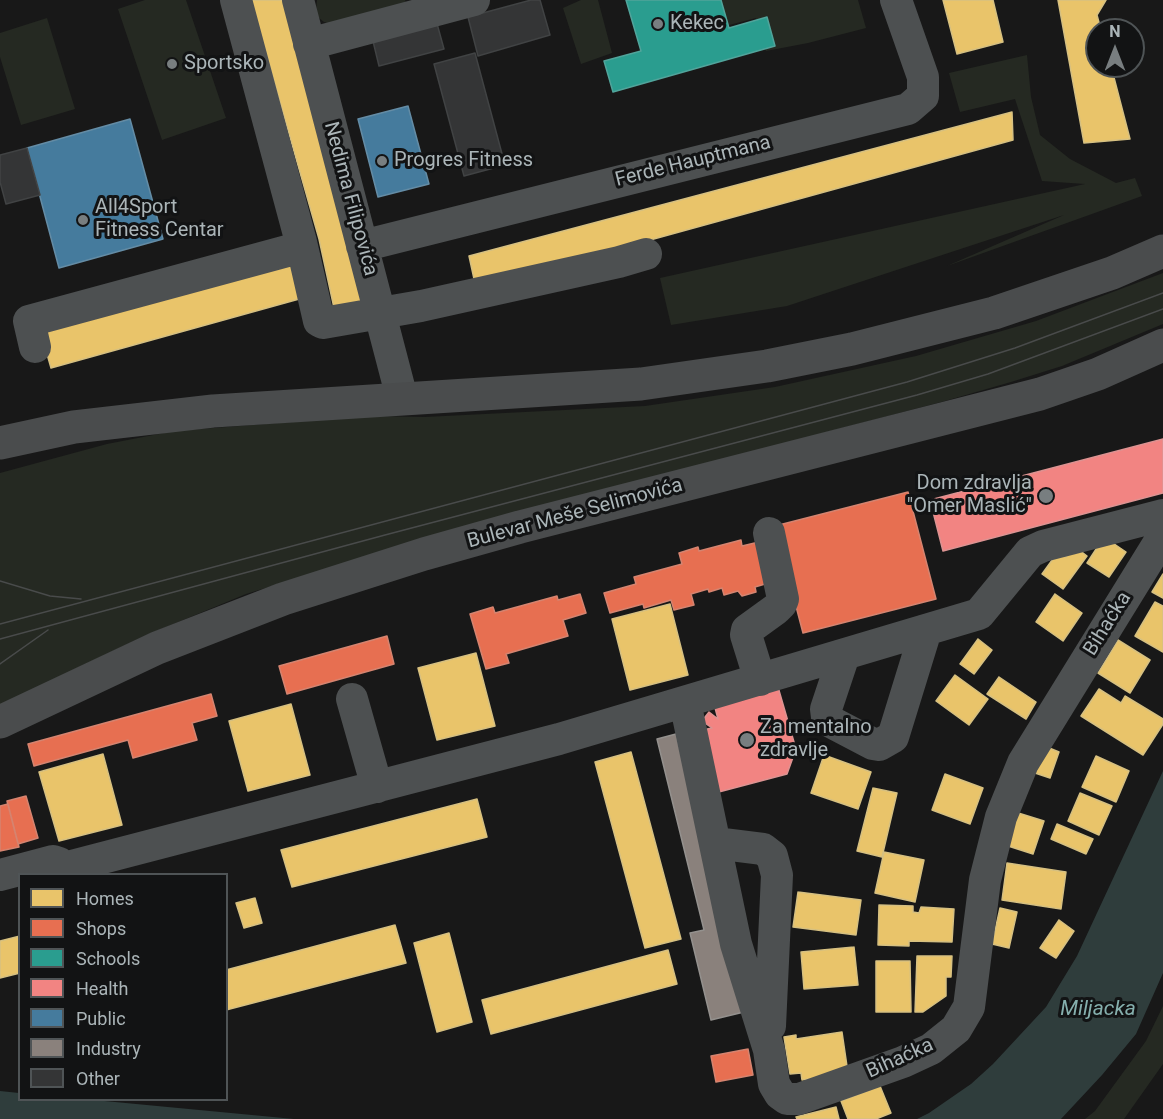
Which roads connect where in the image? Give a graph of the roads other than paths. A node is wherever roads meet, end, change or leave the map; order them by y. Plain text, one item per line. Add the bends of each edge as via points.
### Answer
1 (236, 0) edge
2 (298, 0) edge
3 (474, 0) edge
4 (896, 0) edge
5 (309, 44) junction
6 (362, 246) junction
7 (302, 247) junction
8 (1163, 251) edge
9 (646, 254) dead end
10 (379, 312) junction
11 (1163, 345) edge
12 (35, 347) dead end
13 (402, 398) junction
14 (0, 443) edge
15 (1163, 515) edge
16 (769, 533) dead end
17 (1163, 539) edge
18 (926, 630) junction
19 (844, 655) junction
20 (759, 680) junction
21 (352, 699) dead end
22 (685, 702) junction
23 (0, 722) edge
24 (377, 786) junction
25 (715, 843) junction
26 (51, 872) edge
27 (0, 874) edge
28 (18, 880) edge
29 (0, 885) edge
30 (769, 1050) junction

1 - 7 street
2 - 5 street, Nedima Filipovića
3 - 5 street
4 - 6 street, Ferde Hauptmana via 923,77 922,96 908,108
5 - 6 street, Nedima Filipovića
6 - 10 street, Nedima Filipovića
7 - 10 street via 319,321
7 - 12 street via 29,321
8 - 13 main road via 994,313 767,366 641,384
9 - 10 street via 421,306
10 - 13 street, Nedima Filipovića
11 - 23 main road, Bulevar Meše Selimovića via 1040,394 529,524 283,598 157,648
13 - 14 main road via 124,420
15 - 18 street via 1030,552 980,614
16 - 20 street via 783,598 776,609 747,630
17 - 30 street, Bihaćka via 1023,763 998,827 985,880 969,1007 956,1029 931,1049 903,1062 795,1100 785,1097 774,1084
18 - 19 street
18 - 19 street via 893,737 879,745 827,717 826,709
19 - 20 street
20 - 22 street
21 - 24 street
22 - 24 street
22 - 25 street, Bihaćka
24 - 26 street
25 - 30 street, Bihaćka via 736,944
25 - 30 street via 763,849 772,856 777,875
26 - 27 street via 59,861
28 - 29 street

